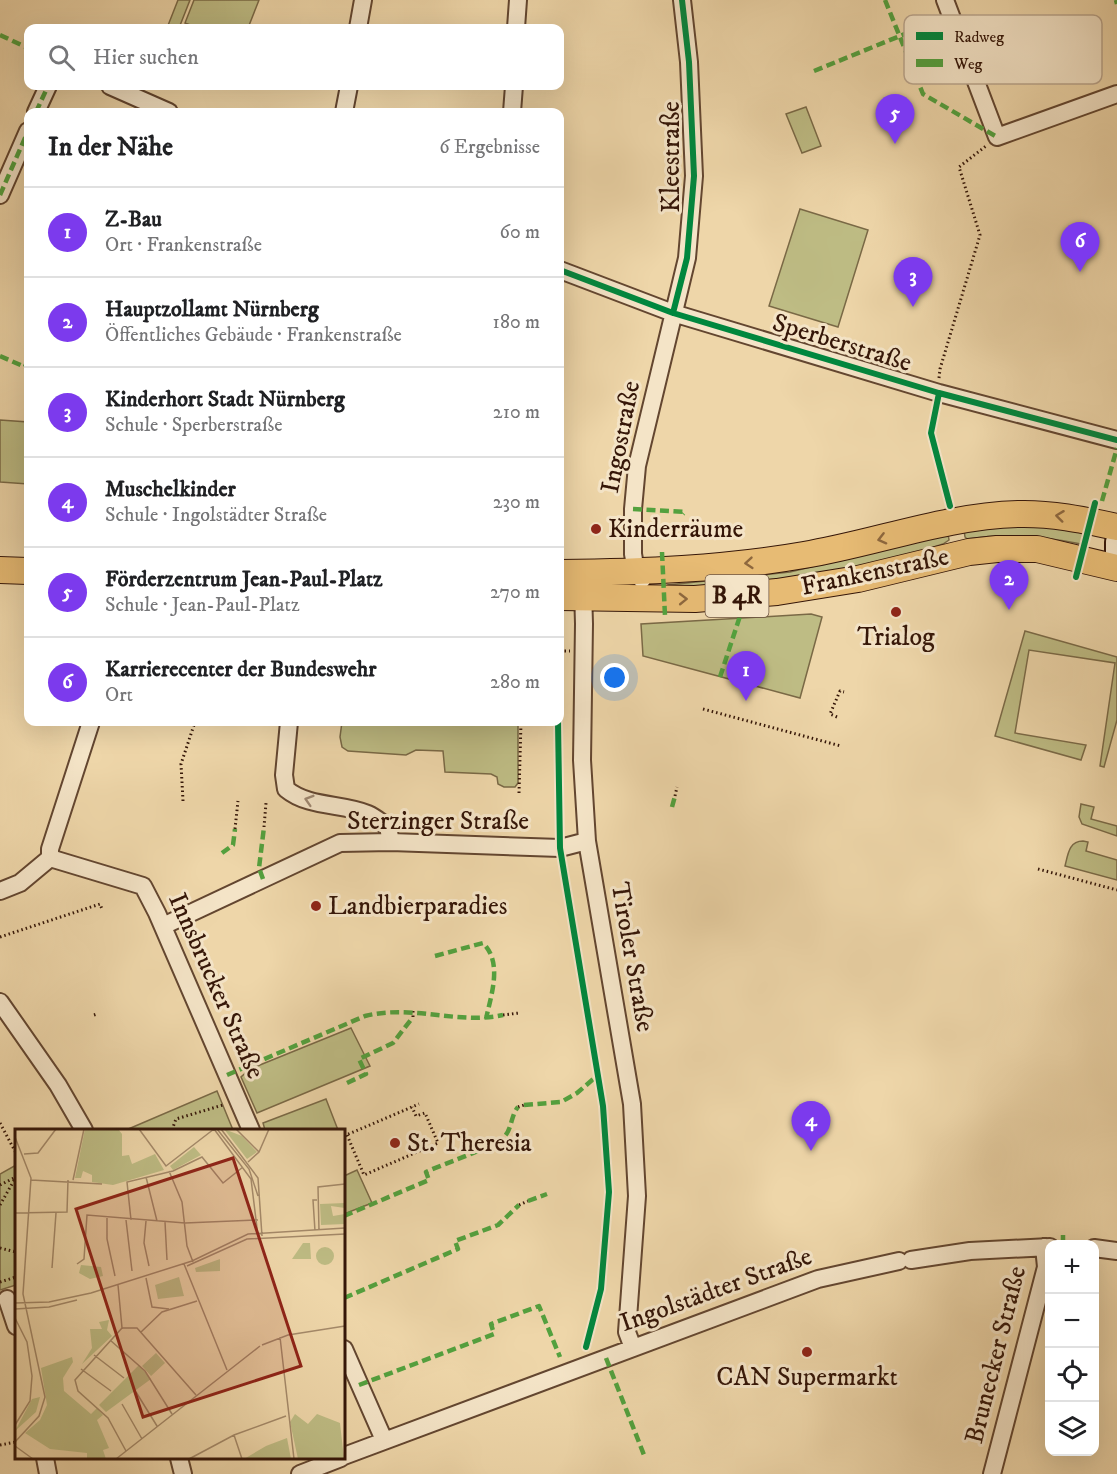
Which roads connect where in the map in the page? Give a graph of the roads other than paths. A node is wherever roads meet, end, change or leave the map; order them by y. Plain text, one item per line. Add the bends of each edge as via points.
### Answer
1 (363, 0) edge
2 (518, 0) edge
3 (682, 0) edge
4 (945, 0) edge
5 (950, 15) edge
6 (359, 24) edge
7 (516, 24) edge
8 (977, 84) edge
9 (46, 90) edge
10 (119, 90) edge
11 (348, 90) edge
12 (514, 90) edge
13 (1117, 94) edge
14 (38, 108) edge
15 (160, 108) edge
16 (346, 108) edge
17 (512, 108) edge
18 (24, 140) edge
19 (0, 195) edge
20 (564, 272) edge
21 (673, 313) junction
22 (1117, 440) edge
23 (944, 523) junction
24 (1117, 527) edge
25 (1117, 542) edge
26 (1117, 553) edge
27 (955, 555) junction
28 (1117, 568) edge
29 (0, 570) edge
30 (24, 571) edge
31 (636, 571) junction
32 (571, 585) edge
33 (0, 587) edge
34 (24, 587) edge
35 (652, 599) junction
36 (90, 726) edge
37 (289, 726) edge
38 (586, 841) junction
39 (391, 842) junction
40 (50, 858) junction
41 (0, 891) edge
42 (163, 926) junction
43 (0, 1002) edge
44 (83, 1129) edge
45 (250, 1129) edge
46 (1045, 1247) edge
47 (1099, 1249) edge
48 (1117, 1251) edge
49 (1045, 1271) edge
50 (7, 1299) dead end
51 (15, 1323) edge
52 (633, 1348) junction
53 (345, 1351) edge
54 (384, 1440) junction
55 (345, 1456) edge
56 (45, 1459) edge
57 (179, 1459) edge
58 (337, 1459) edge
59 (48, 1474) edge
60 (183, 1474) edge
61 (300, 1474) edge
62 (992, 1474) edge

1 - 6 street
2 - 7 street
3 - 21 street, Kleestraße via 694,176 687,258
4 - 5 street
8 - 13 street via 997,137
9 - 14 street
10 - 15 street
11 - 16 street
12 - 17 street
18 - 19 street
20 - 21 street, Sperberstraße
21 - 22 street, Sperberstraße via 939,393
21 - 31 street, Ingostraße via 637,466 633,509
24 -> 23 main road, Frankenstraße / B 4R via 1038,514 996,515
23 - 27 main road via 957,532
23 -> 31 main road, Frankenstraße / B 4R via 786,558
25 - 26 main road
27 - 28 main road, Frankenstraße / B 4R via 1037,549
35 -> 27 main road, Frankenstraße / B 4R via 797,590
29 - 30 main road
31 - 32 main road, Frankenstraße / B 4R
31 - 35 street
32 - 35 main road, Frankenstraße / B 4R
32 - 38 street, Tiroler Straße
33 - 34 main road
36 - 40 street
39 -> 37 street via 388,827 368,814 311,801 286,789
38 - 39 street, Sterzinger Straße via 560,848
38 - 52 street, Tiroler Straße via 632,1104 637,1196 627,1332
39 - 42 street, Sterzinger Straße via 340,843
40 - 41 street via 20,883
40 - 42 street, Innsbrucker Straße via 143,886
42 - 45 street, Innsbrucker Straße
43 - 44 street
46 - 52 street, Ingolstädter Straße via 905,1260 818,1279
47 - 48 street
49 - 62 street, Brunecker Straße
50 - 51 street
52 - 54 street, Ingolstädter Straße
53 - 54 street
54 - 55 street, Ingolstädter Straße
56 - 59 street
57 - 60 street
58 - 61 street, Ingolstädter Straße

